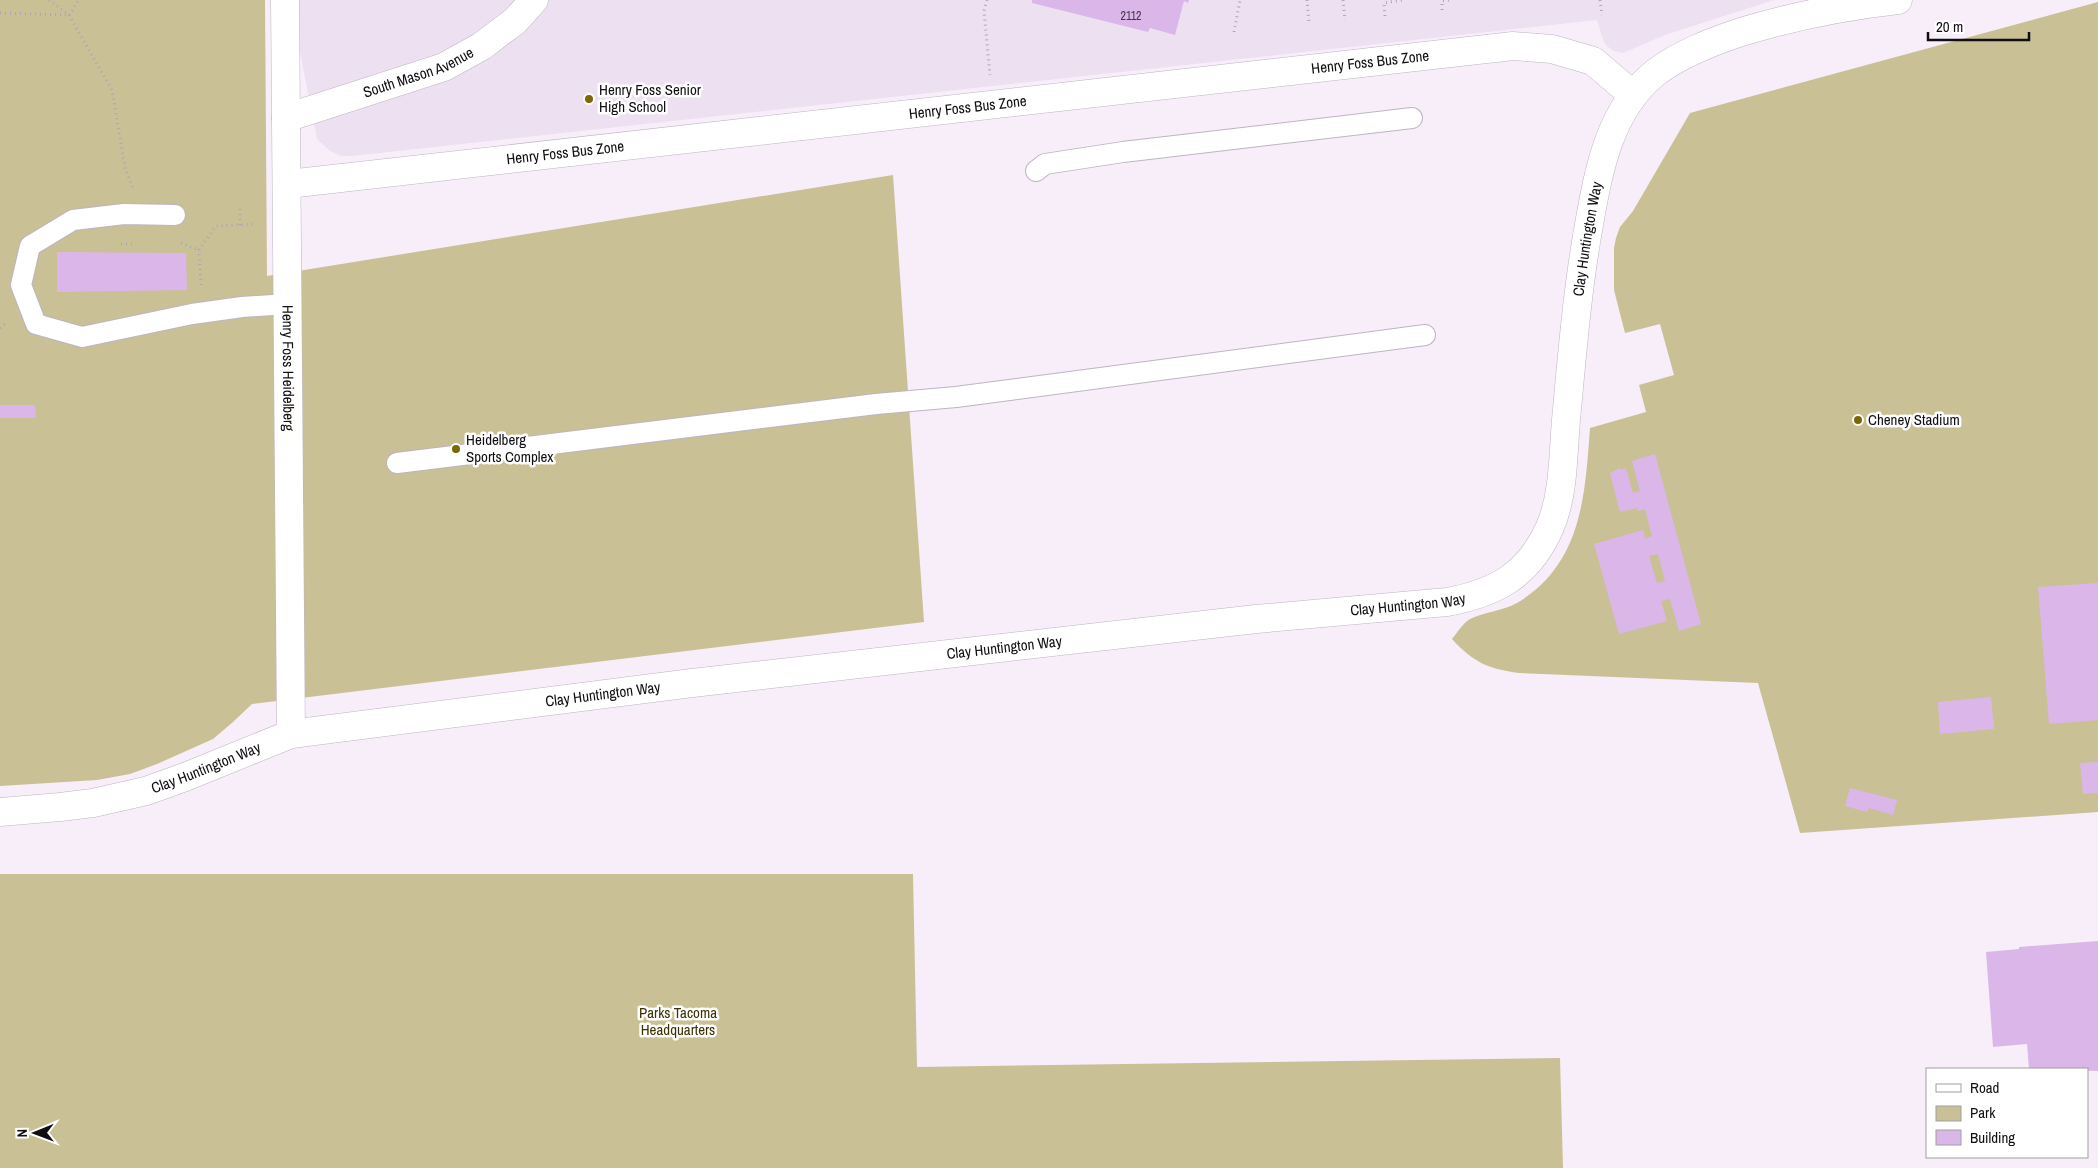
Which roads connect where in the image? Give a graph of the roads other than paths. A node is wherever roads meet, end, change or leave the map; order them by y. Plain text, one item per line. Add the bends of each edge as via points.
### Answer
1 (285, 0) edge
2 (534, 0) edge
3 (1898, 0) edge
4 (1633, 95) junction
5 (286, 118) junction
6 (1412, 118) dead end
7 (1036, 171) dead end
8 (288, 184) junction
9 (175, 215) dead end
10 (288, 304) junction
11 (1425, 336) dead end
12 (397, 463) dead end
13 (291, 734) junction
14 (0, 812) edge

1 - 5 street, Henry Foss Heidelberg
2 - 5 street, South Mason Avenue via 515,21 482,46 444,67
3 - 4 street, Clay Huntington Way via 1843,6 1796,16 1721,39 1670,63
4 - 8 street, Henry Foss Bus Zone via 1593,61 1552,49 1513,46
4 - 13 street, Clay Huntington Way via 1612,134 1597,180 1575,314 1559,497 1540,546 1522,569 1502,585 1475,597 1446,602 1256,619 692,683
5 - 8 street, Henry Foss Heidelberg
6 - 7 lane via 1123,152 1045,164
8 - 10 street, Henry Foss Heidelberg
9 - 10 lane via 124,214 73,220 30,246 20,284 36,324 82,338 202,313
10 - 13 street, Henry Foss Heidelberg
11 - 12 lane via 956,397
13 - 14 street, Clay Huntington Way via 146,790 77,805

